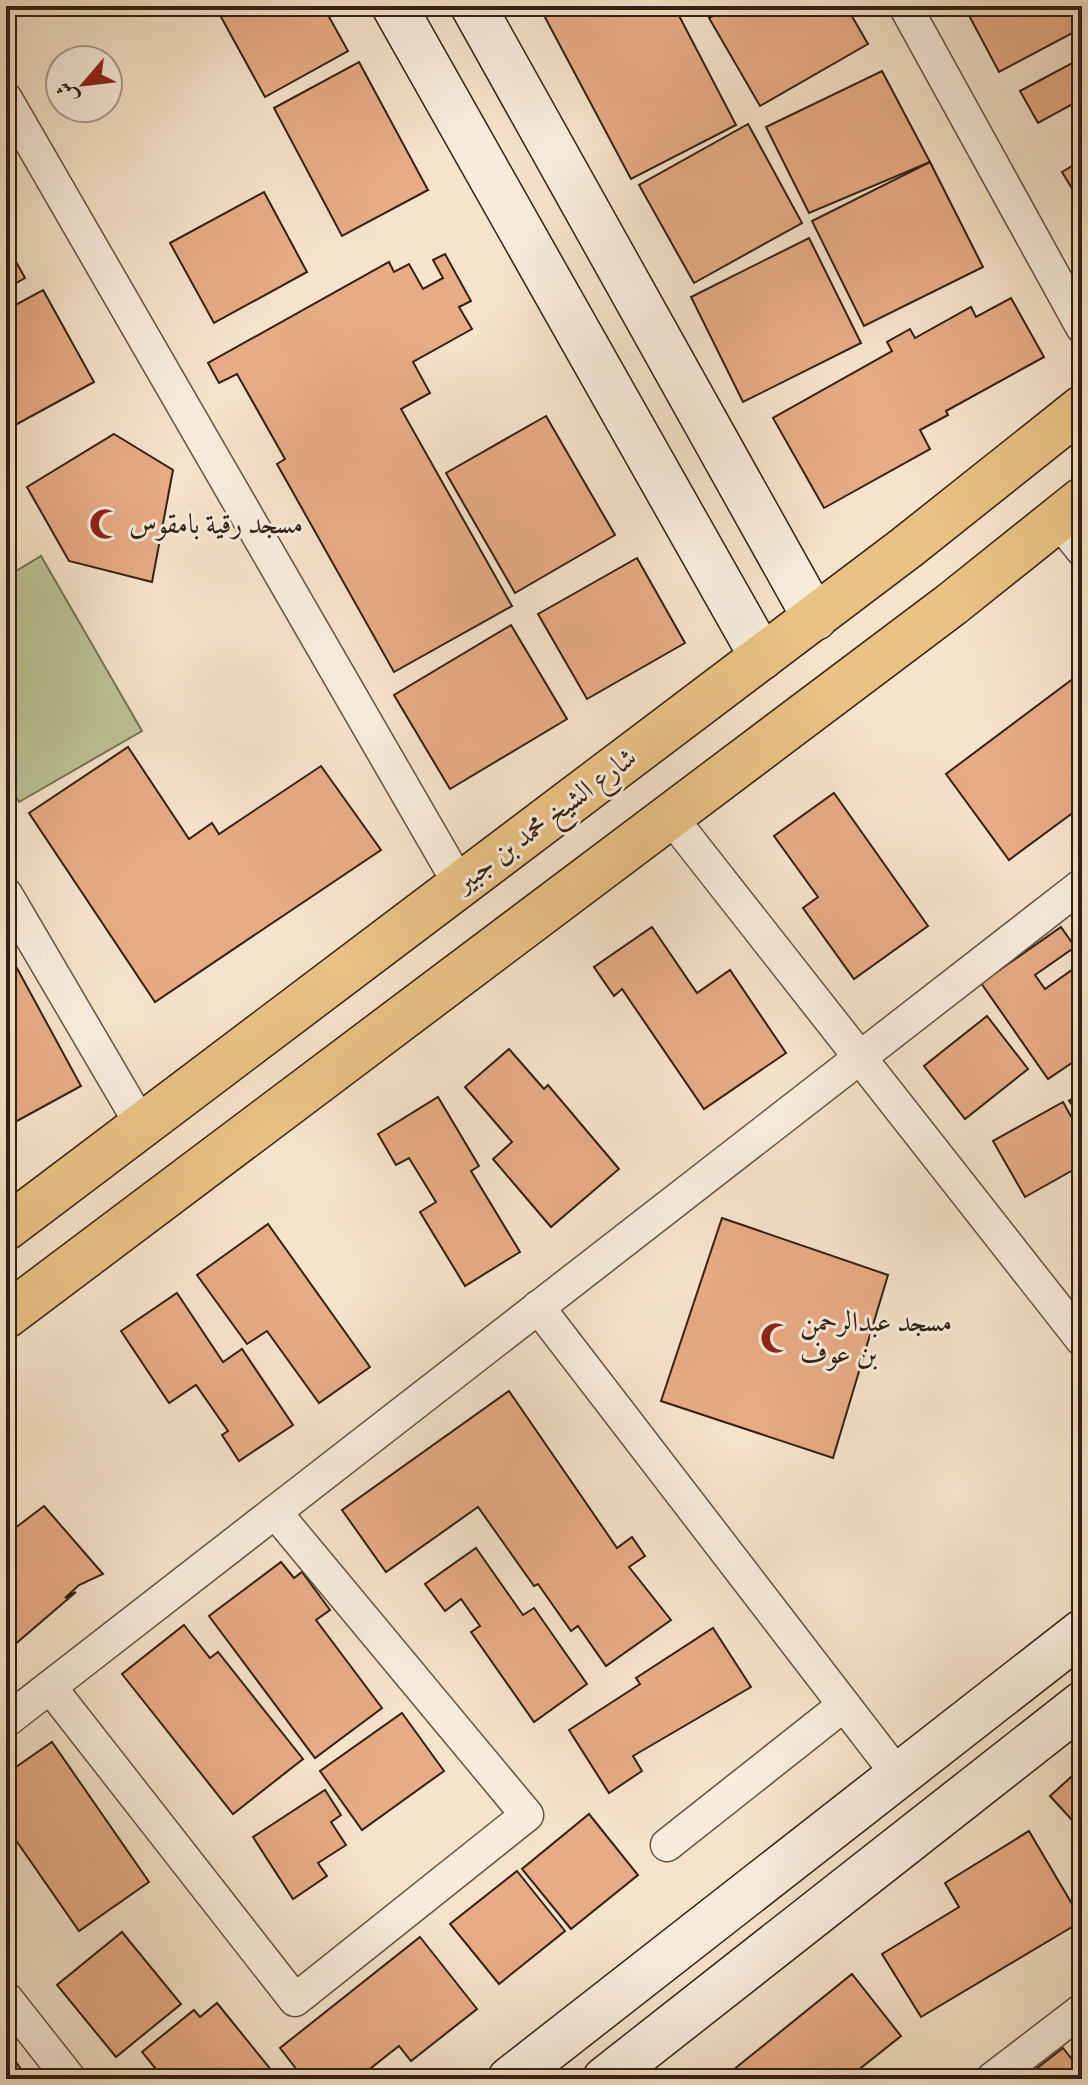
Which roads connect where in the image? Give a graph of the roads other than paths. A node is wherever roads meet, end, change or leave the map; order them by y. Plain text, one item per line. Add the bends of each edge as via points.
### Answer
1 (394, 6) edge
2 (473, 6) edge
3 (905, 6) edge
4 (6, 99) edge
5 (1082, 327) edge
6 (1082, 408) edge
7 (1074, 524) edge
8 (782, 558) junction
9 (735, 610) junction
10 (815, 618) junction
11 (762, 657) junction
12 (670, 816) junction
13 (460, 885) junction
14 (1082, 885) edge
15 (6, 894) edge
16 (859, 1058) junction
17 (142, 1126) junction
18 (6, 1228) edge
19 (538, 1307) junction
20 (6, 1316) edge
21 (1082, 1340) edge
22 (275, 1512) junction
23 (1082, 1632) edge
24 (50, 1687) junction
25 (1082, 1704) edge
26 (844, 1705) junction
27 (6, 1721) edge
28 (898, 1775) junction
29 (667, 1845) dead end
30 (6, 1998) edge
31 (1082, 2010) edge
32 (618, 2075) edge
33 (70, 2079) edge
34 (510, 2079) edge
35 (992, 2079) edge

1 - 9 street
2 - 8 street
3 - 5 street
4 - 13 street
6 - 10 main road, شارع الشيخ محمد بن جبير
7 - 12 main road
8 - 9 street via 774,602
8 - 10 street
9 - 11 street
10 - 11 main road, شارع الشيخ محمد بن جبير
11 - 13 main road, شارع الشيخ محمد بن جبير
12 - 16 street
12 - 20 main road
13 - 17 main road, شارع الشيخ محمد بن جبير
14 - 16 street
15 - 17 street
16 - 19 street
16 - 21 street
17 - 18 main road, شارع الشيخ محمد بن جبير
19 - 22 street
19 - 26 street
22 - 24 street
22 - 24 street via 527,1815 295,2000
23 - 28 street
24 - 27 street
25 - 32 street
26 - 28 street
26 - 29 street
28 - 34 street
30 - 33 street
31 - 35 street

